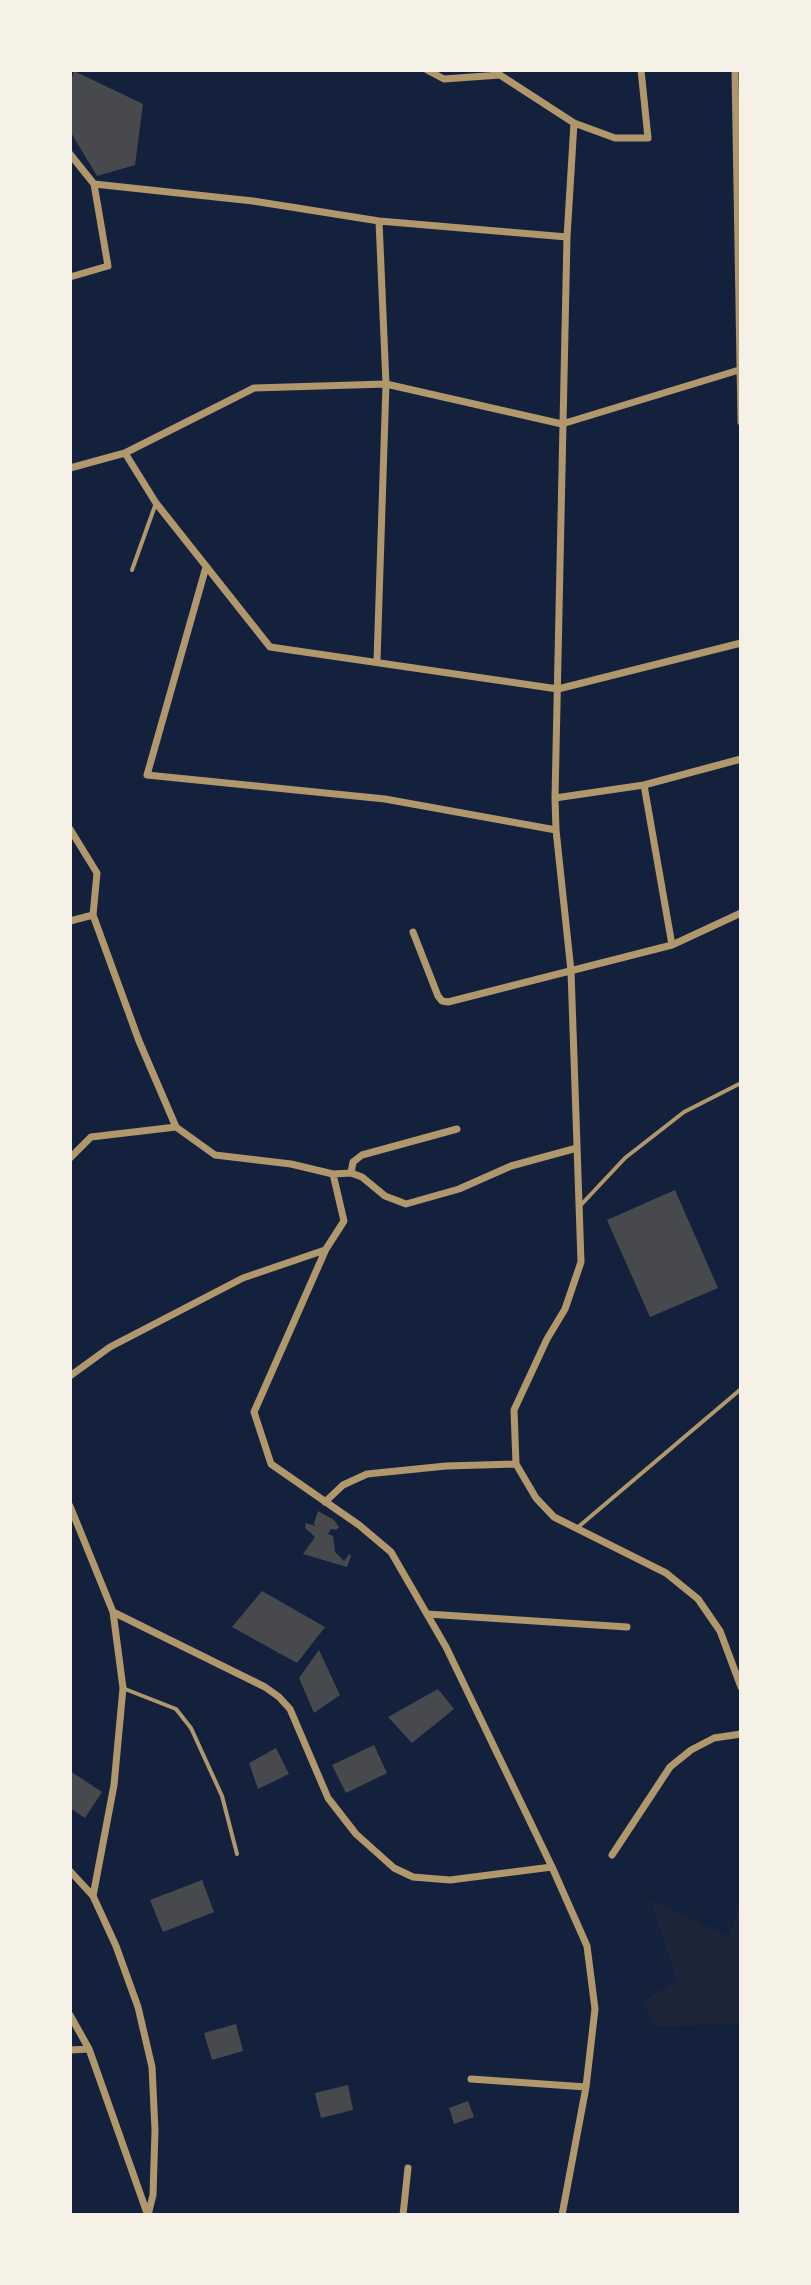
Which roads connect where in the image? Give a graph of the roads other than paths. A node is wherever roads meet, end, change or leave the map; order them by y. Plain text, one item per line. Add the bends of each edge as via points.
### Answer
1 (427, 70) edge
2 (641, 70) edge
3 (735, 70) edge
4 (501, 72) edge
5 (574, 123) junction
6 (70, 154) edge
7 (94, 184) junction
8 (379, 221) junction
9 (567, 237) junction
10 (70, 277) edge
11 (739, 370) edge
12 (386, 384) junction
13 (741, 422) edge
14 (562, 424) junction
15 (125, 453) junction
16 (70, 468) edge
17 (156, 503) junction
18 (206, 567) junction
19 (132, 570) dead end
20 (741, 643) edge
21 (377, 661) junction
22 (558, 689) junction
23 (741, 759) edge
24 (644, 785) junction
25 (555, 798) junction
26 (70, 829) edge
27 (556, 830) junction
28 (741, 913) edge
29 (93, 915) junction
30 (70, 921) edge
31 (413, 932) dead end
32 (672, 945) junction
33 (571, 971) junction
34 (741, 1083) edge
35 (176, 1127) junction
36 (457, 1129) dead end
37 (577, 1148) junction
38 (70, 1158) edge
39 (351, 1173) junction
40 (333, 1174) junction
41 (579, 1207) junction
42 (326, 1249) junction
43 (70, 1376) edge
44 (741, 1389) edge
45 (516, 1464) junction
46 (325, 1502) junction
47 (70, 1506) edge
48 (577, 1528) junction
49 (113, 1612) junction
50 (427, 1614) junction
51 (627, 1627) dead end
52 (741, 1687) edge
53 (123, 1688) junction
54 (741, 1734) edge
55 (237, 1854) dead end
56 (612, 1855) dead end
57 (552, 1867) junction
58 (70, 1871) edge
59 (93, 1896) junction
60 (70, 2015) edge
61 (89, 2049) junction
62 (70, 2050) edge
63 (471, 2079) dead end
64 (586, 2087) junction
65 (408, 2168) dead end
66 (148, 2215) edge
67 (403, 2215) edge
68 (562, 2215) edge

1 - 4 street via 444,79
2 - 5 street via 648,138 615,138
3 - 11 street
4 - 5 street
5 - 9 street
6 - 7 street
7 - 8 street
7 - 10 street via 108,266
8 - 9 street
8 - 12 street
9 - 14 street
11 - 13 street
11 - 14 street
12 - 14 street
12 - 15 street via 254,388
12 - 21 street
14 - 22 street
15 - 16 street
15 - 17 street
17 - 18 street
17 - 19 lane
18 - 21 street via 270,647
18 - 27 street via 147,775 385,799
20 - 22 street
21 - 22 street
22 - 25 street
23 - 24 street
24 - 25 street
24 - 32 street
25 - 27 street
26 - 29 street via 97,873
27 - 33 street
28 - 32 street
29 - 30 street
29 - 35 street
31 - 33 street via 442,1001
32 - 33 street
33 - 37 street
34 - 41 lane via 684,1112 625,1158
35 - 38 street via 91,1137
35 - 40 street via 215,1155
36 - 39 street via 362,1155 353,1162
37 - 39 street via 406,1204
37 - 41 street
39 - 40 street
40 - 42 street via 344,1221
41 - 45 street via 581,1262 565,1309 514,1410
42 - 43 street via 243,1278 110,1347
42 - 46 street via 254,1412 271,1464
44 - 48 lane
45 - 46 street via 367,1474 343,1485
45 - 48 street via 554,1517
46 - 50 street via 391,1552
47 - 49 street
48 - 52 street via 666,1573 698,1599 720,1631
49 - 53 street
49 - 57 street via 279,1697 290,1709 328,1798 356,1834 394,1868 413,1877 450,1880
50 - 51 street
50 - 57 street
53 - 55 lane via 176,1709 191,1728 222,1796
53 - 59 street via 114,1785
54 - 56 street via 714,1738 670,1767
57 - 64 street via 587,1946 593,1979
58 - 59 street
59 - 66 street via 138,2007 152,2067 155,2130
60 - 61 street
61 - 62 street
61 - 66 street
63 - 64 street
64 - 68 street
65 - 67 street

